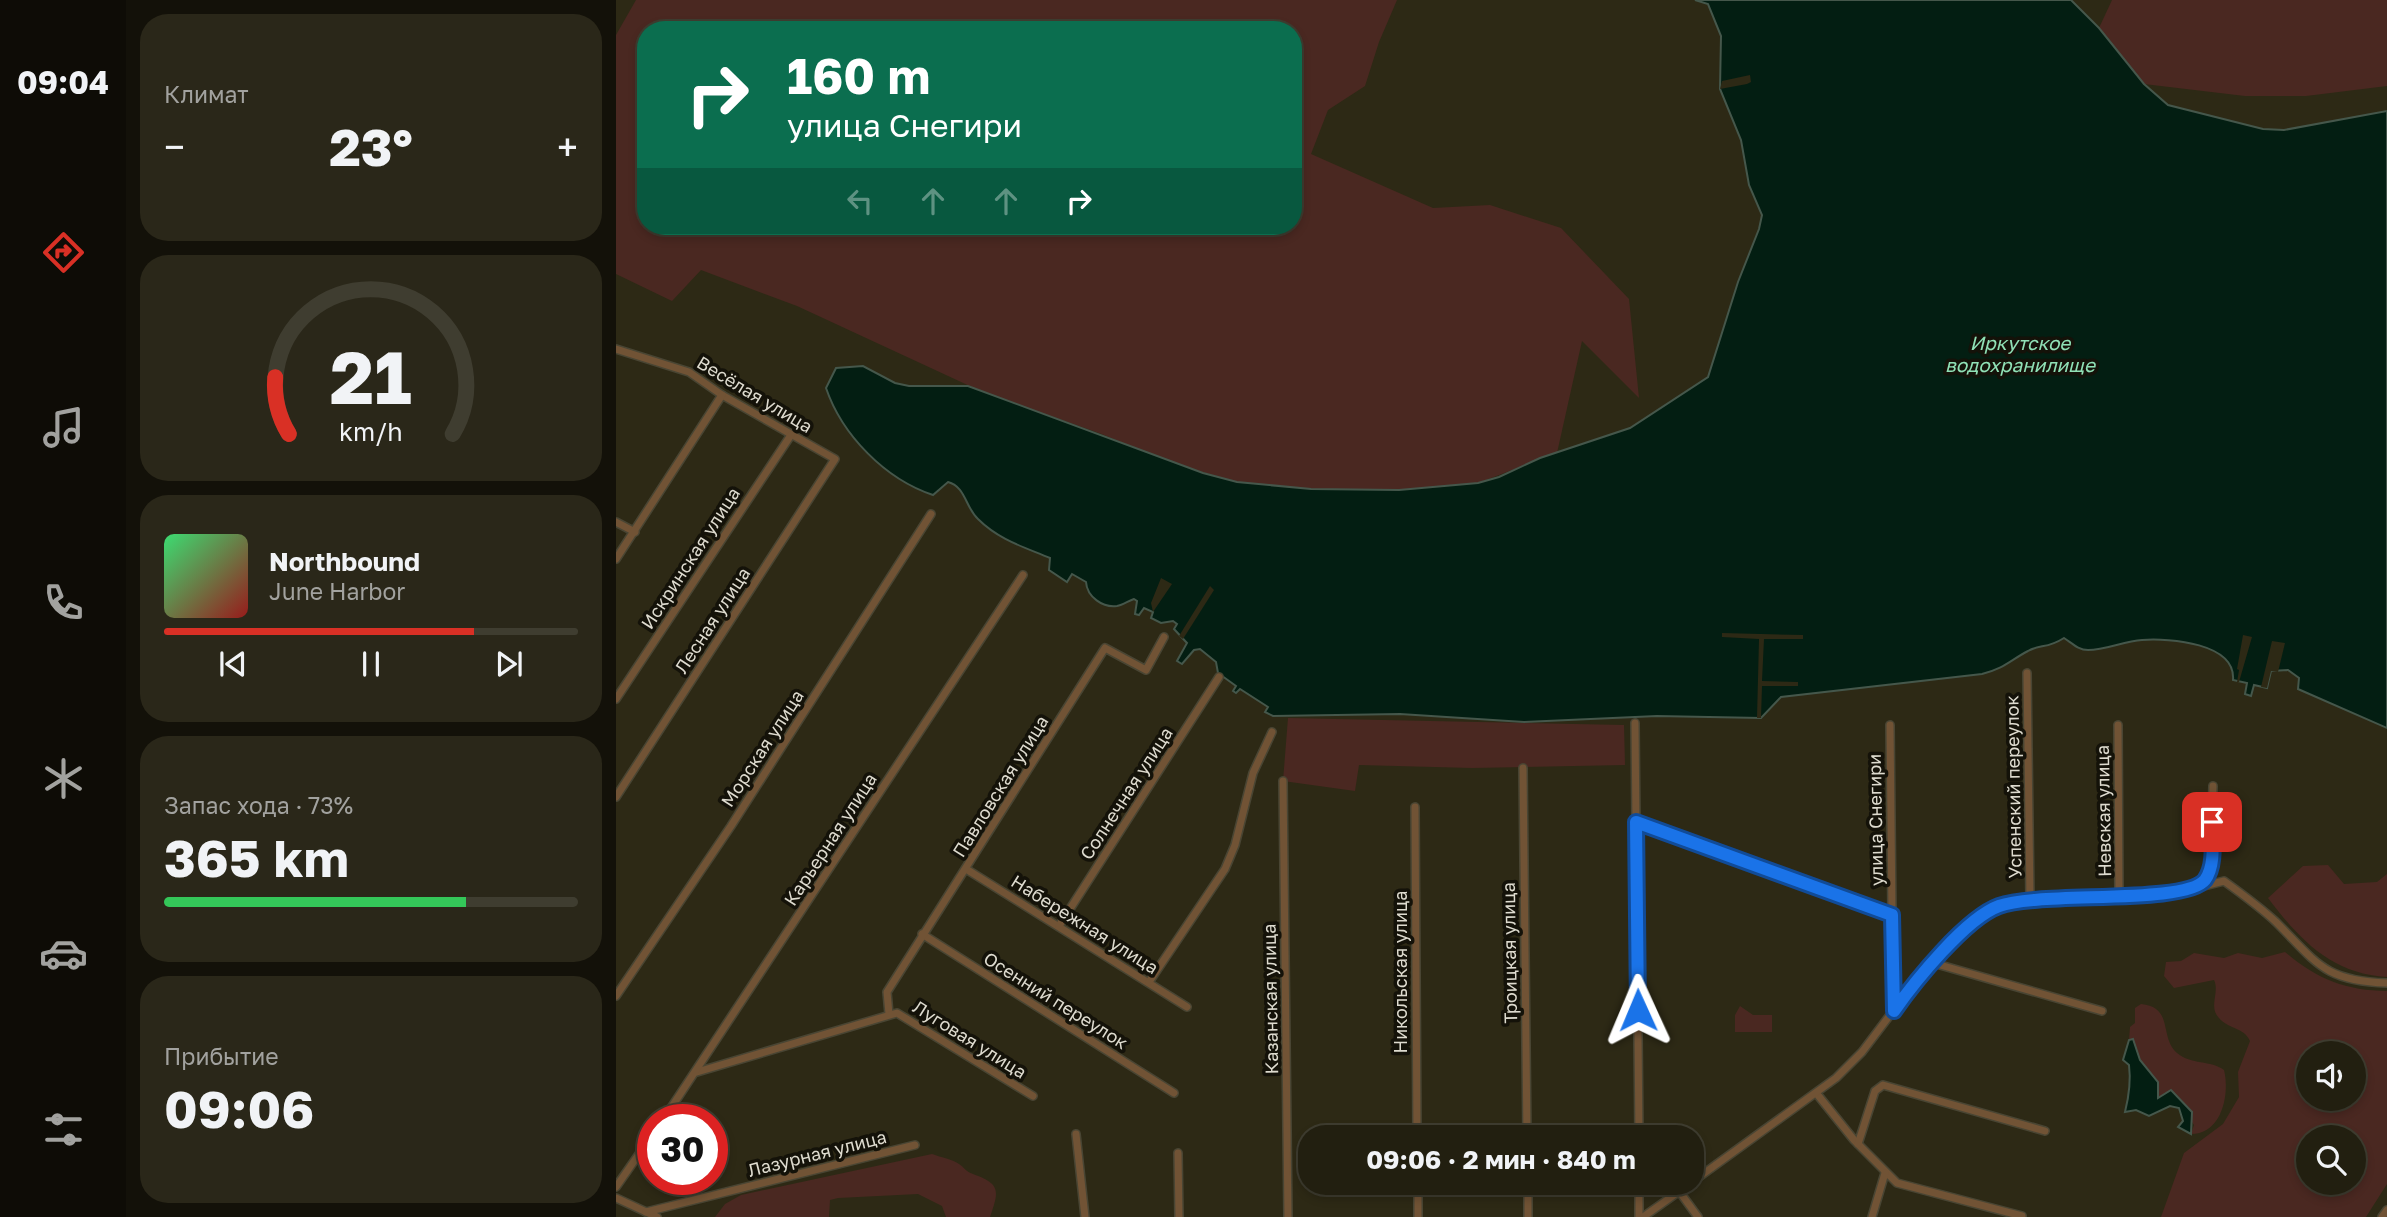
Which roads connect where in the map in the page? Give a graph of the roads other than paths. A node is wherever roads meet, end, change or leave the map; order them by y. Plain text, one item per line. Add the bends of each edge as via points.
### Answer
1 (616, 349) edge
2 (722, 395) junction
3 (791, 435) junction
4 (835, 459) joint
5 (931, 514) dead end
6 (616, 522) edge
7 (635, 532) junction
8 (616, 559) edge
9 (1023, 575) dead end
10 (1164, 637) dead end
11 (2027, 673) dead end
12 (1219, 677) dead end
13 (616, 699) edge
14 (1635, 723) dead end
15 (1890, 725) dead end
16 (2118, 725) dead end
17 (1272, 732) dead end
18 (1523, 768) dead end
19 (1283, 781) dead end
20 (2213, 786) dead end
21 (616, 797) edge
22 (1415, 807) dead end
23 (1636, 822) junction
24 (966, 869) junction
25 (2196, 888) junction
26 (2119, 897) junction
27 (2030, 900) junction
28 (1892, 915) junction
29 (1059, 926) junction
30 (922, 934) junction
31 (1933, 963) junction
32 (1149, 982) junction
33 (2387, 983) edge
34 (616, 996) edge
35 (1187, 1007) dead end
36 (1894, 1011) junction
37 (2102, 1011) dead end
38 (889, 1014) junction
39 (696, 1072) junction
40 (1174, 1093) dead end
41 (1817, 1094) junction
42 (1033, 1096) dead end
43 (674, 1104) edge
44 (1417, 1125) edge
45 (1527, 1125) edge
46 (1639, 1125) edge
47 (2045, 1131) dead end
48 (1076, 1134) dead end
49 (1858, 1144) junction
50 (915, 1145) dead end
51 (1178, 1153) dead end
52 (637, 1157) edge
53 (1704, 1173) edge
54 (1885, 1173) junction
55 (616, 1187) edge
56 (1418, 1195) edge
57 (1528, 1195) edge
58 (1640, 1195) edge
59 (1673, 1195) edge
60 (1682, 1195) edge
61 (616, 1198) edge
62 (2387, 1209) edge
63 (646, 1212) junction
64 (2022, 1216) edge
65 (657, 1217) edge
66 (1085, 1217) edge
67 (1179, 1217) edge
68 (1288, 1217) edge
69 (1418, 1217) edge
70 (1528, 1217) edge
71 (1641, 1217) edge
72 (1698, 1217) edge
73 (1872, 1217) edge
74 (2382, 1217) edge

1 - 2 street, Весёлая улица via 689,372
2 - 3 street, Весёлая улица
2 - 7 street
3 - 4 street, Весёлая улица
3 - 13 street, Искринская улица
4 - 21 street, Лесная улица
5 - 34 street, Морская улица
6 - 7 street
7 - 8 street
9 - 39 street, Карьерная улица
10 - 24 street, Павловская улица via 1146,670 1105,648
11 - 27 street, Успенский переулок
12 - 29 street, Солнечная улица
14 - 23 street
15 - 28 street, улица Снегири
16 - 26 street, Невская улица
17 - 32 street via 1253,774 1235,845 1224,869
18 - 45 street, Троицкая улица
19 - 68 street, Казанская улица
20 - 25 street via 2210,868
22 - 44 street, Никольская улица
23 - 28 street, улица Снегири
23 - 46 street
24 - 29 street, Набережная улица
24 - 30 street, Павловская улица
25 - 26 street
25 - 33 street via 2224,881 2277,923 2318,965 2348,979
26 - 27 street
27 - 31 street via 1984,913
28 - 36 street, улица Снегири
29 - 32 street, Набережная улица
30 - 38 street, Павловская улица via 887,992
30 - 40 street, Осенний переулок
31 - 36 street
31 - 37 street
32 - 35 street, Набережная улица
36 - 41 street via 1862,1052
38 - 39 street
38 - 42 street, Луговая улица via 905,1015
39 - 43 street, Карьерная улица
41 - 49 street
41 - 53 street
47 - 49 street via 1883,1085 1875,1091
48 - 66 street
49 - 54 street
50 - 63 street, Лазурная улица
51 - 67 street
52 - 55 street
54 - 64 street via 1897,1183
54 - 73 street
56 - 69 street
57 - 70 street
58 - 71 street
59 - 71 street
60 - 72 street
61 - 63 street
62 - 74 street
63 - 65 street

